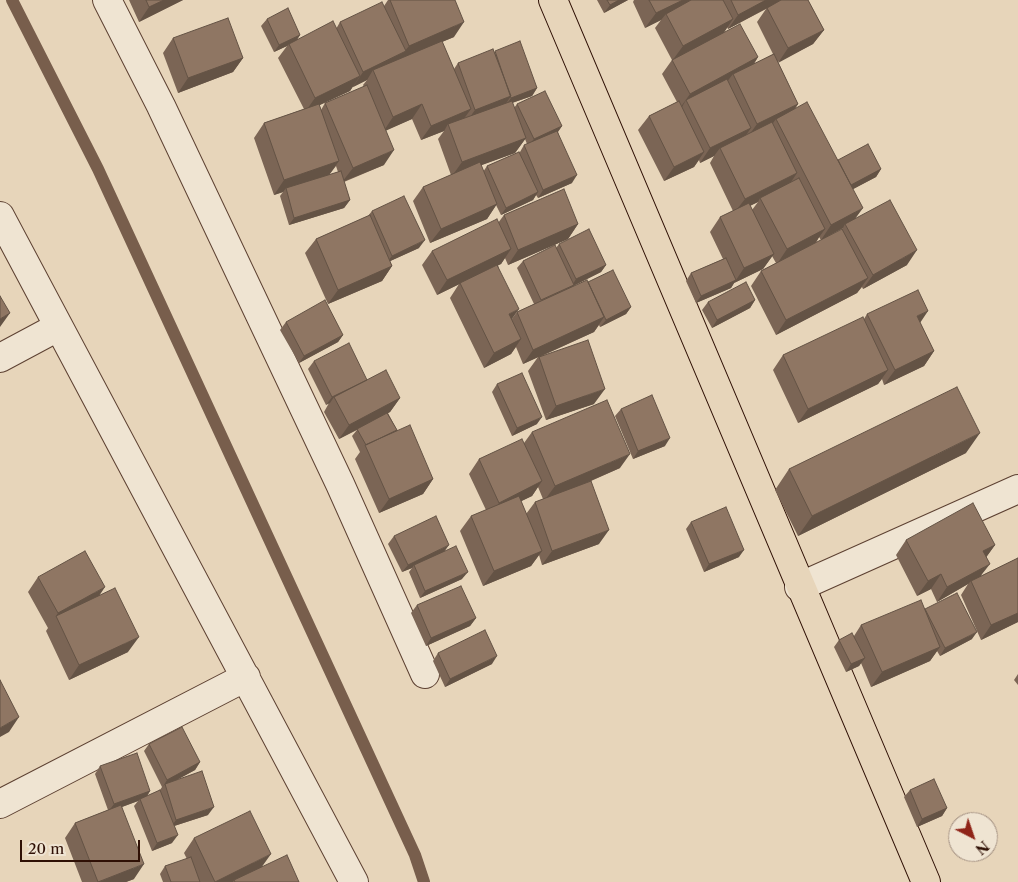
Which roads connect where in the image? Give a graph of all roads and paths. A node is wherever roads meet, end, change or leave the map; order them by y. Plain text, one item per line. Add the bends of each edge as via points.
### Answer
1 (107, 0) edge
2 (553, 0) edge
3 (0, 216) edge
4 (58, 327) junction
5 (0, 358) edge
6 (1018, 489) edge
7 (799, 587) junction
8 (425, 674) dead end
9 (246, 677) junction
10 (0, 804) edge
11 (354, 882) edge
12 (926, 882) edge

1 - 8 street via 161,106 336,475
2 - 7 main road
3 - 4 street
4 - 5 street
4 - 9 street
6 - 7 street
7 - 12 main road
9 - 10 street
9 - 11 street

